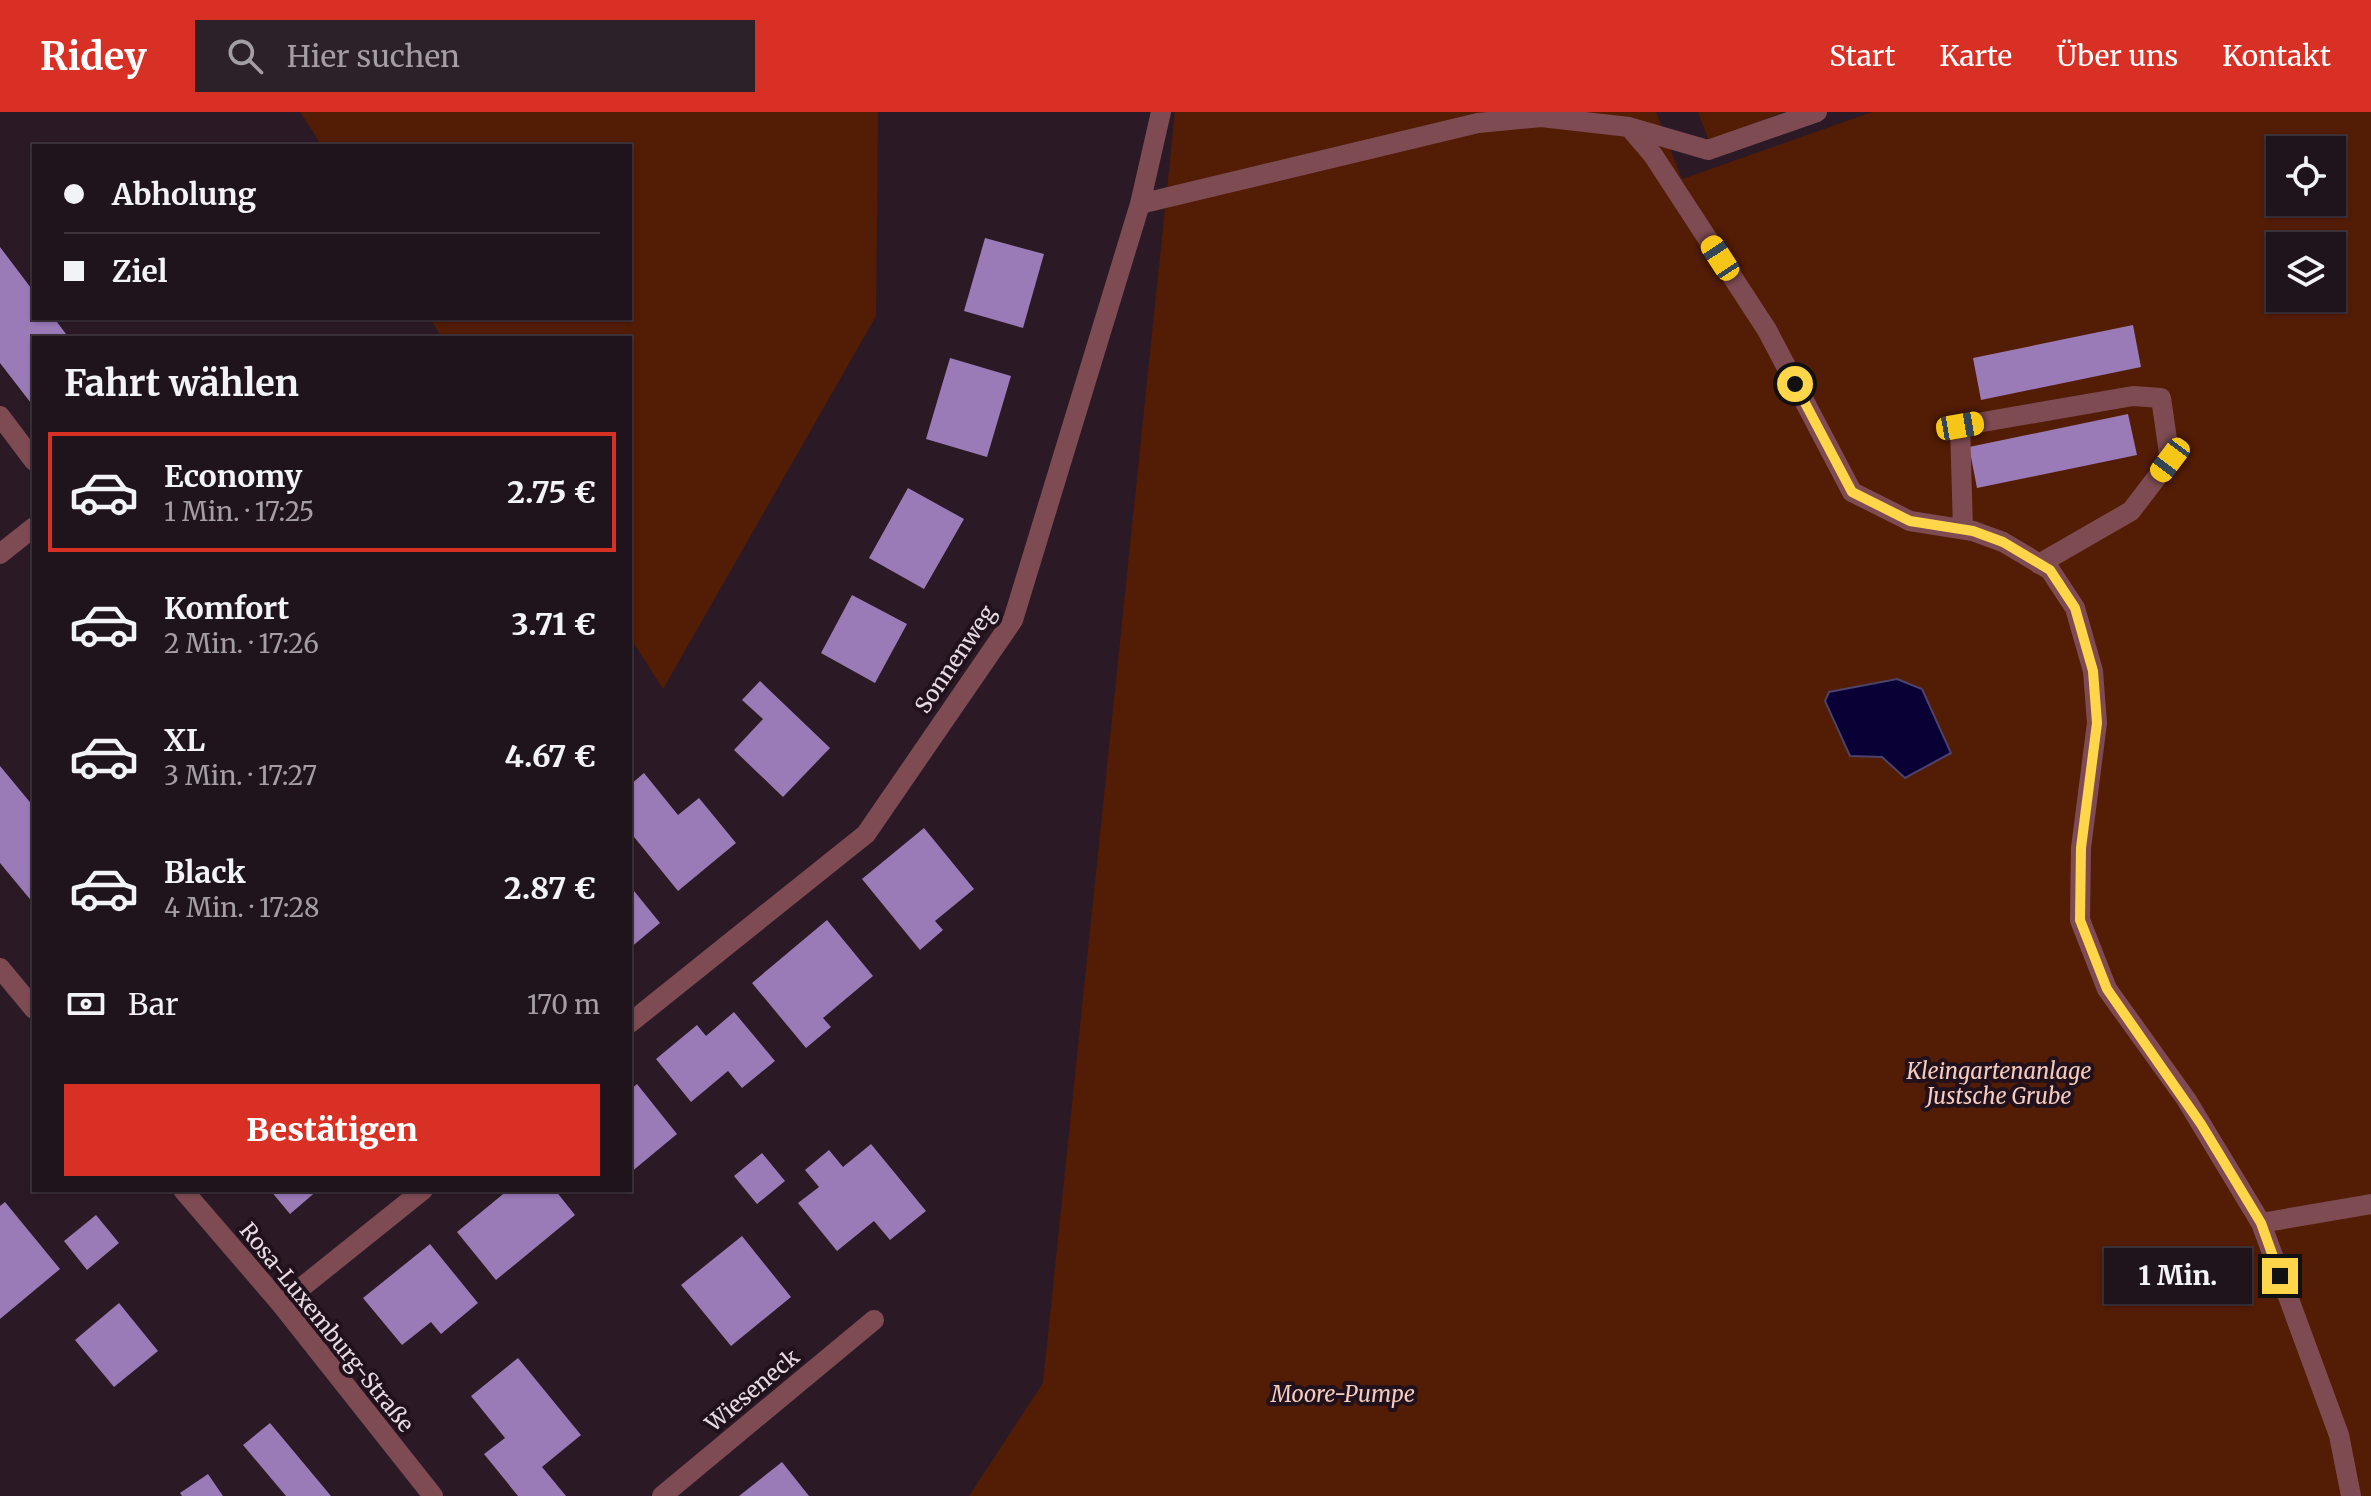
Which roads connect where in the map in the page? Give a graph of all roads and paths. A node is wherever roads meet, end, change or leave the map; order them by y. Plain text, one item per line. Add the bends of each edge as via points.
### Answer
1 (1161, 112) edge
2 (1817, 112) edge
3 (1629, 127) junction
4 (1140, 204) junction
5 (0, 416) edge
6 (32, 458) edge
7 (32, 529) edge
8 (1963, 529) junction
9 (0, 554) edge
10 (2039, 564) junction
11 (0, 968) edge
12 (32, 1007) edge
13 (632, 1021) edge
14 (185, 1192) edge
15 (421, 1192) edge
16 (2371, 1204) edge
17 (2261, 1223) junction
18 (281, 1304) junction
19 (874, 1320) dead end
20 (433, 1496) edge
21 (662, 1496) edge
22 (2351, 1496) edge

1 - 4 street, Sonnenweg
2 - 3 street via 1708,150
3 - 4 street via 1541,117 1478,123
3 - 8 street via 1653,155 1767,330 1852,492 1910,521
4 - 13 street, Sonnenweg via 1013,620 866,834
5 - 6 street
7 - 9 street
8 - 10 street via 2003,542
8 - 10 street via 1960,426 2133,396 2161,398 2170,460 2131,511
10 - 17 street via 2050,570 2075,608 2093,671 2097,723 2081,848 2080,920 2107,989 2186,1099
11 - 12 street
14 - 18 street, Rosa-Luxemburg-Straße
15 - 18 street
16 - 17 street
17 - 22 street via 2339,1435
18 - 20 street, Rosa-Luxemburg-Straße
19 - 21 street, Wieseneck

